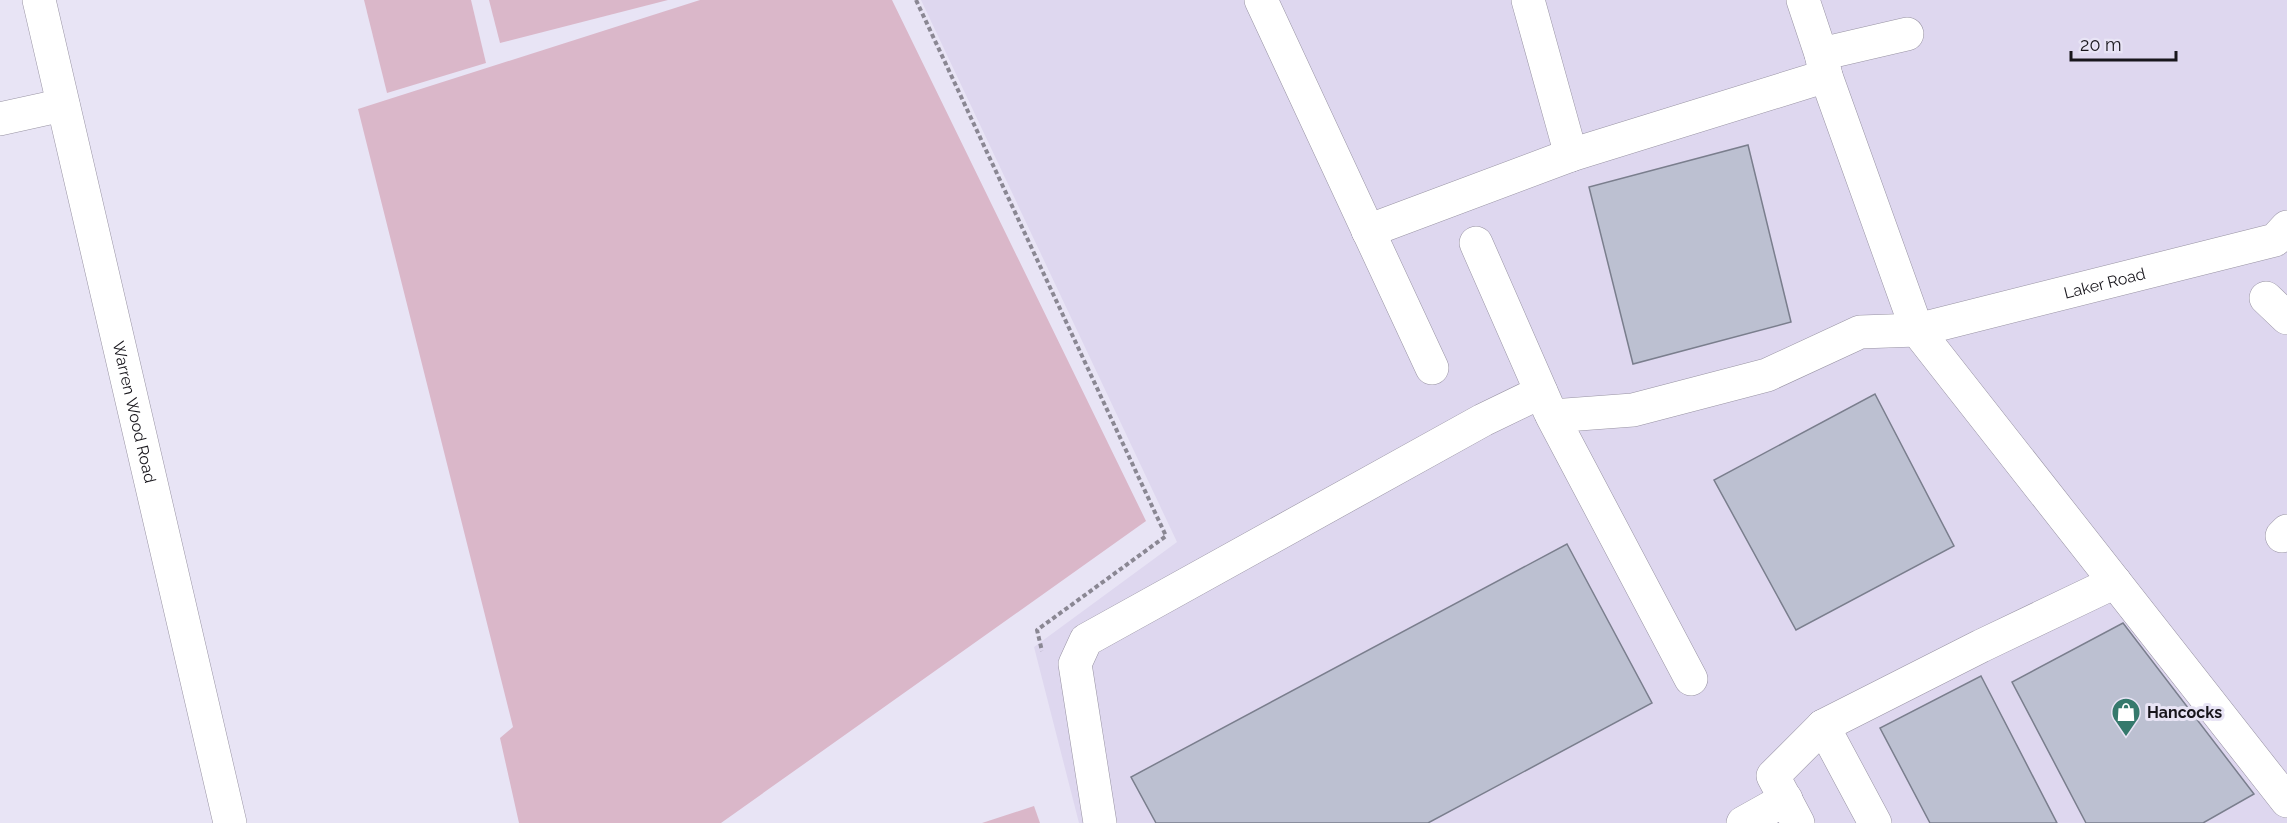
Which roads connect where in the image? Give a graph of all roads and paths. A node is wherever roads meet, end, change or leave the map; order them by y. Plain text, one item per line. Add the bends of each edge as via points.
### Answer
1 (39, 0) edge
2 (916, 0) edge
3 (1261, 0) edge
4 (1528, 0) edge
5 (1803, 0) edge
6 (1907, 34) dead end
7 (1824, 65) junction
8 (63, 105) junction
9 (0, 119) edge
10 (1571, 155) junction
11 (2287, 227) edge
12 (1368, 231) junction
13 (1476, 243) dead end
14 (1917, 330) junction
15 (1432, 368) dead end
16 (1546, 404) junction
17 (2115, 582) junction
18 (1043, 653) dead end
19 (1691, 679) dead end
20 (1823, 726) junction
21 (2287, 801) edge
22 (1792, 811) edge
23 (230, 823) edge
24 (1100, 823) edge
25 (1743, 823) edge
26 (1875, 823) edge

1 - 8 street, Warren Wood Road
2 - 18 path via 1166,536 1037,630
3 - 12 street
4 - 10 street
5 - 7 street
6 - 7 street
7 - 10 street
7 - 14 street
8 - 9 street
8 - 23 street, Warren Wood Road
10 - 12 street
11 - 14 street, Laker Road via 2275,240
12 - 15 street
13 - 16 street
14 - 16 street, Laker Road via 1860,332 1767,375 1633,410
14 - 17 street
16 - 19 street
16 - 24 street via 1473,426 1086,640 1075,664
17 - 20 street
17 - 21 street
20 - 22 street via 1773,776
20 - 26 street
22 - 25 street

